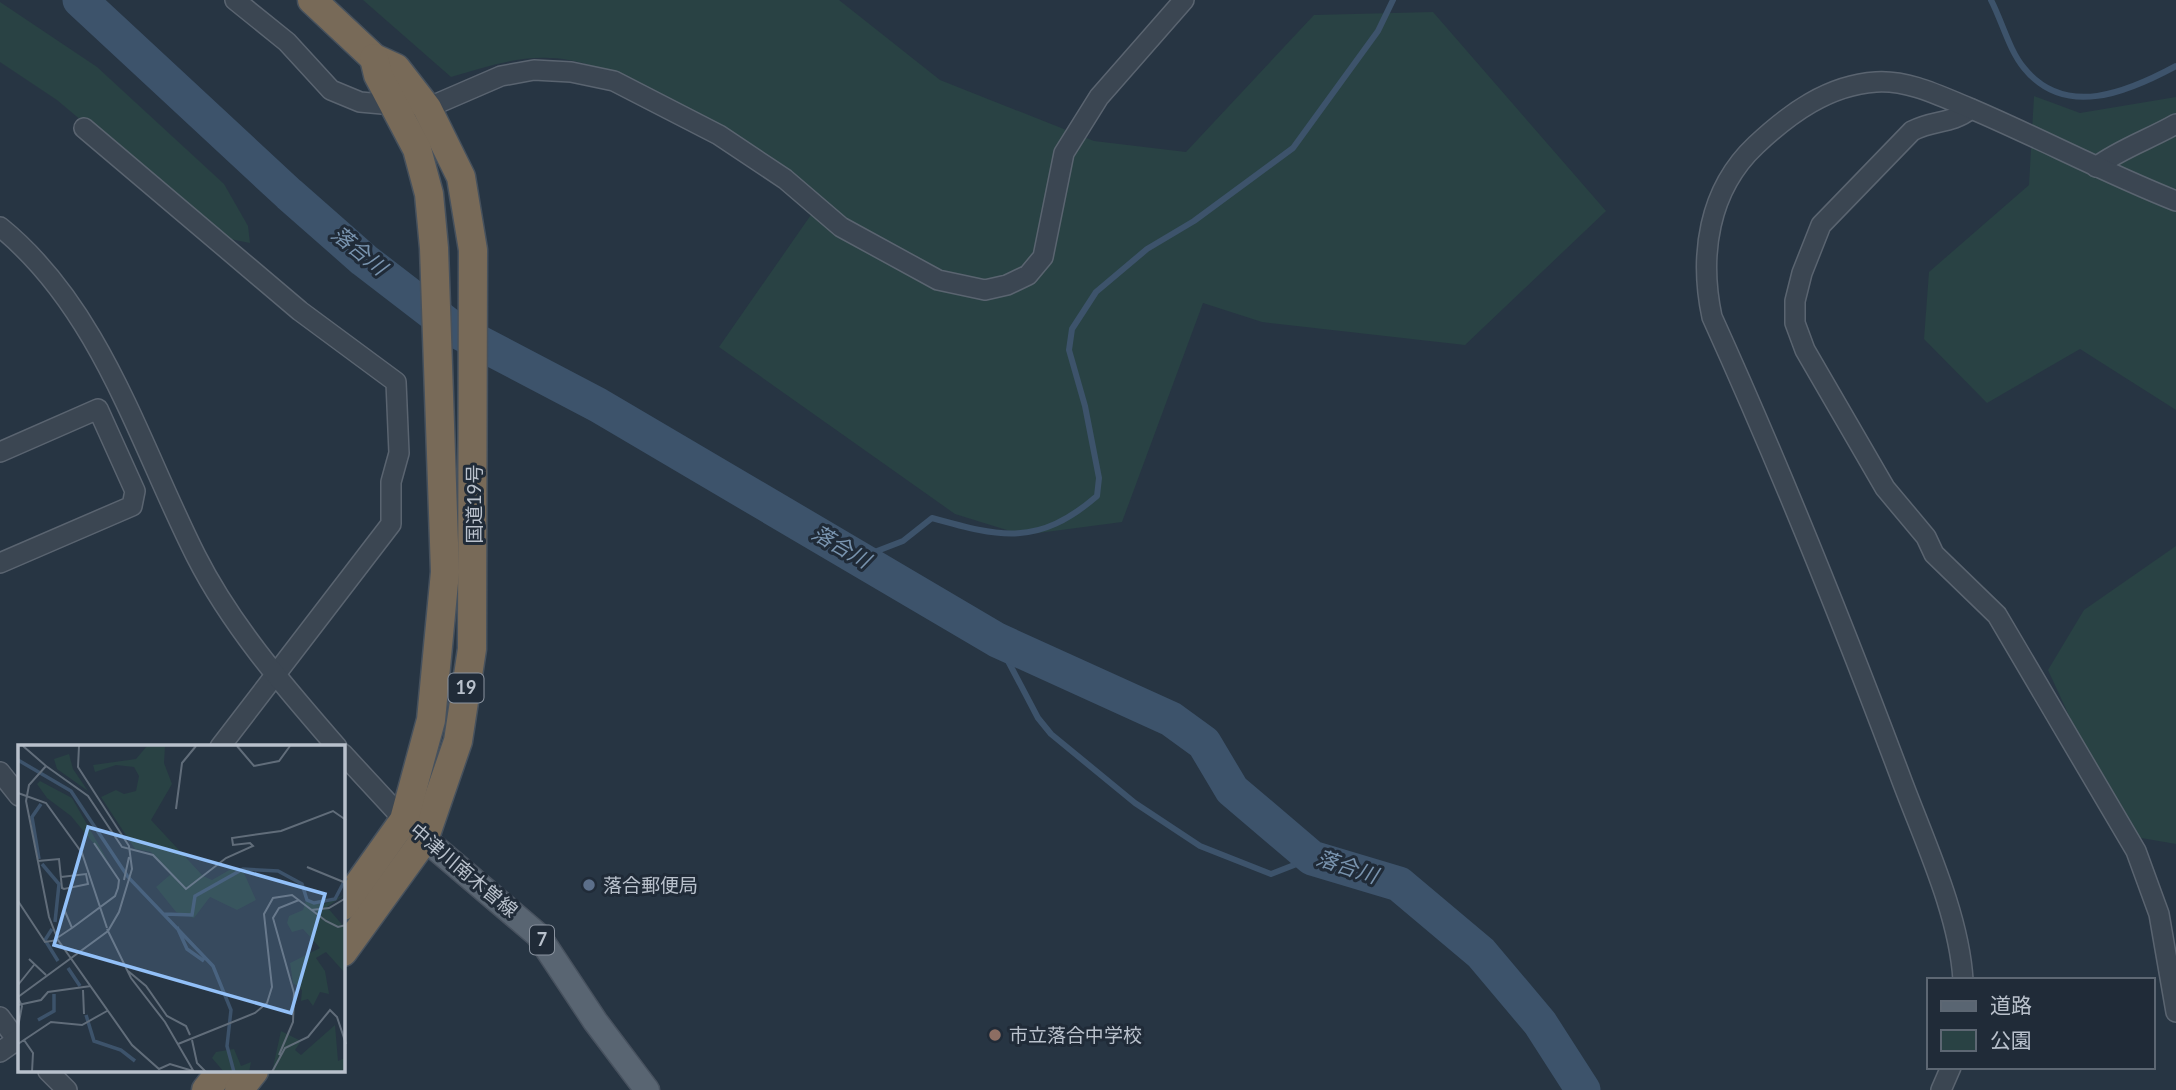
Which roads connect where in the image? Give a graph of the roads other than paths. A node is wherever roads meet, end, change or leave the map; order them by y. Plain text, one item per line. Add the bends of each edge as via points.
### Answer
1 (235, 0) edge
2 (312, 0) edge
3 (1184, 0) edge
4 (374, 58) junction
5 (392, 105) junction
6 (427, 108) junction
7 (1971, 109) junction
8 (2176, 124) edge
9 (84, 128) dead end
10 (2096, 167) junction
11 (2176, 201) edge
12 (0, 227) edge
13 (0, 452) edge
14 (0, 563) edge
15 (275, 675) junction
16 (222, 745) edge
17 (335, 745) edge
18 (345, 756) edge
19 (0, 772) edge
20 (18, 795) edge
21 (414, 830) junction
22 (345, 903) edge
23 (345, 949) edge
24 (1963, 978) edge
25 (2176, 1012) edge
26 (12, 1027) edge
27 (0, 1052) edge
28 (1950, 1069) edge
29 (49, 1072) edge
30 (220, 1072) edge
31 (253, 1072) edge
32 (67, 1090) edge
33 (206, 1090) edge
34 (239, 1090) edge
35 (647, 1090) edge
36 (1941, 1090) edge

1 - 5 street via 287,42 331,90 360,102
2 - 4 highway, 国道19号 / 19
3 - 6 street via 1099,97 1064,153 1043,257 1028,275 985,290 938,280 841,227 785,179 719,135 614,81 534,70 501,76
4 - 5 highway, 国道19号 / 19
4 - 6 highway, 国道19号 / 19 via 396,68
5 - 6 street
5 - 21 highway, 国道19号 / 19 via 417,149 429,194 444,572 440,643
6 - 21 highway, 国道19号 / 19 via 461,177 473,250 472,649 458,741
7 - 10 street
7 - 24 street via 1922,89 1875,82 1832,92 1796,111 1746,154 1720,196 1707,237 1705,284 1712,317 1811,543 1929,854 1954,931
7 - 25 street via 1956,121 1930,122 1913,131 1821,225 1800,282 1795,323 1805,350 1885,488 1926,537 1934,554 1997,615 2136,851 2159,914
8 - 10 street
9 - 15 street via 300,312 396,382 399,453 391,482 391,524
10 - 11 street
12 - 15 street via 48,274 99,348 196,558
13 - 14 street via 98,409 135,491 132,506
15 - 16 street
15 - 17 street
18 - 21 street
19 - 20 street
21 - 22 highway, 国道19号 / 19
21 - 23 highway, 国道19号 / 19
21 - 35 main road, 中津川南木曽線 / 7 via 538,935 594,1021
26 - 27 street
28 - 36 street
29 - 32 street
30 - 33 highway
31 - 34 highway

